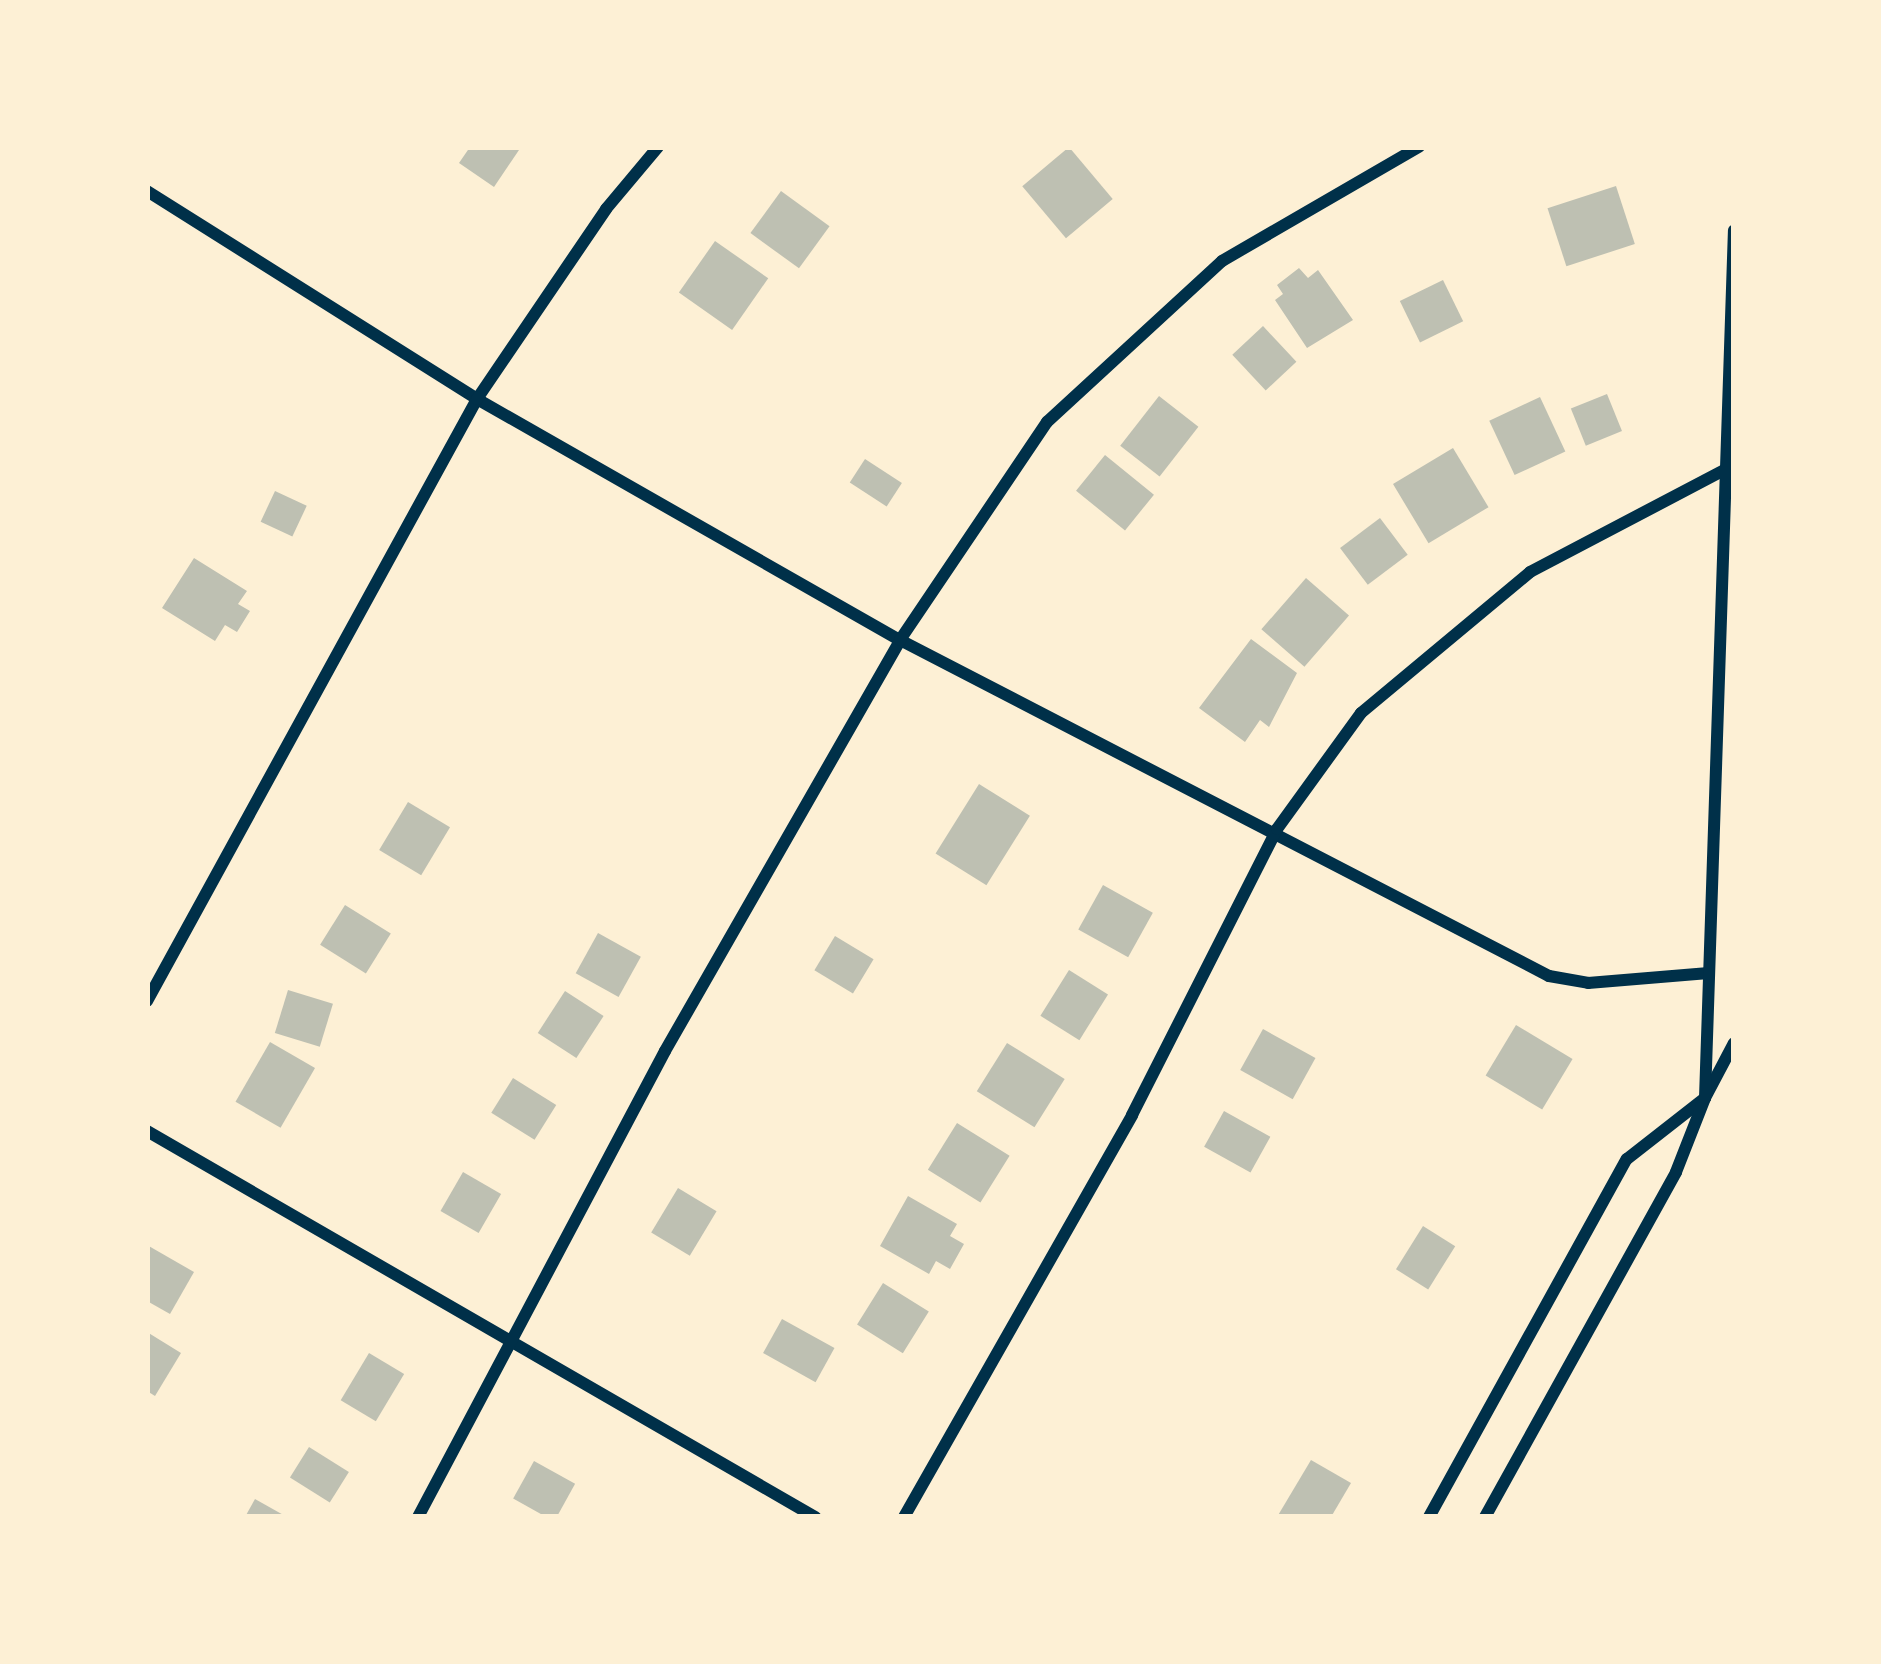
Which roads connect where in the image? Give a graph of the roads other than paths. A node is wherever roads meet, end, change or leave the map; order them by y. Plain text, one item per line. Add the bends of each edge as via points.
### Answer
1 (658, 147) edge
2 (1419, 147) edge
3 (147, 191) edge
4 (1734, 230) edge
5 (477, 400) junction
6 (1726, 470) junction
7 (900, 640) junction
8 (1277, 829) junction
9 (1709, 973) junction
10 (147, 1001) edge
11 (1734, 1043) edge
12 (1705, 1098) junction
13 (147, 1131) edge
14 (509, 1344) junction
15 (418, 1517) edge
16 (815, 1517) edge
17 (904, 1517) edge
18 (1429, 1517) edge
19 (1485, 1517) edge

1 - 5 street via 606,209
2 - 7 street via 1222,261 1047,422
3 - 5 street
4 - 6 street
5 - 7 street
5 - 10 street
6 - 8 street via 1530,572 1361,713
6 - 9 street
7 - 8 street
7 - 14 street
8 - 9 street via 1549,976 1588,983
8 - 17 street via 1132,1115
9 - 12 street
11 - 12 street
12 - 18 street via 1627,1160
12 - 19 street via 1676,1172
13 - 14 street
14 - 15 street
14 - 16 street

